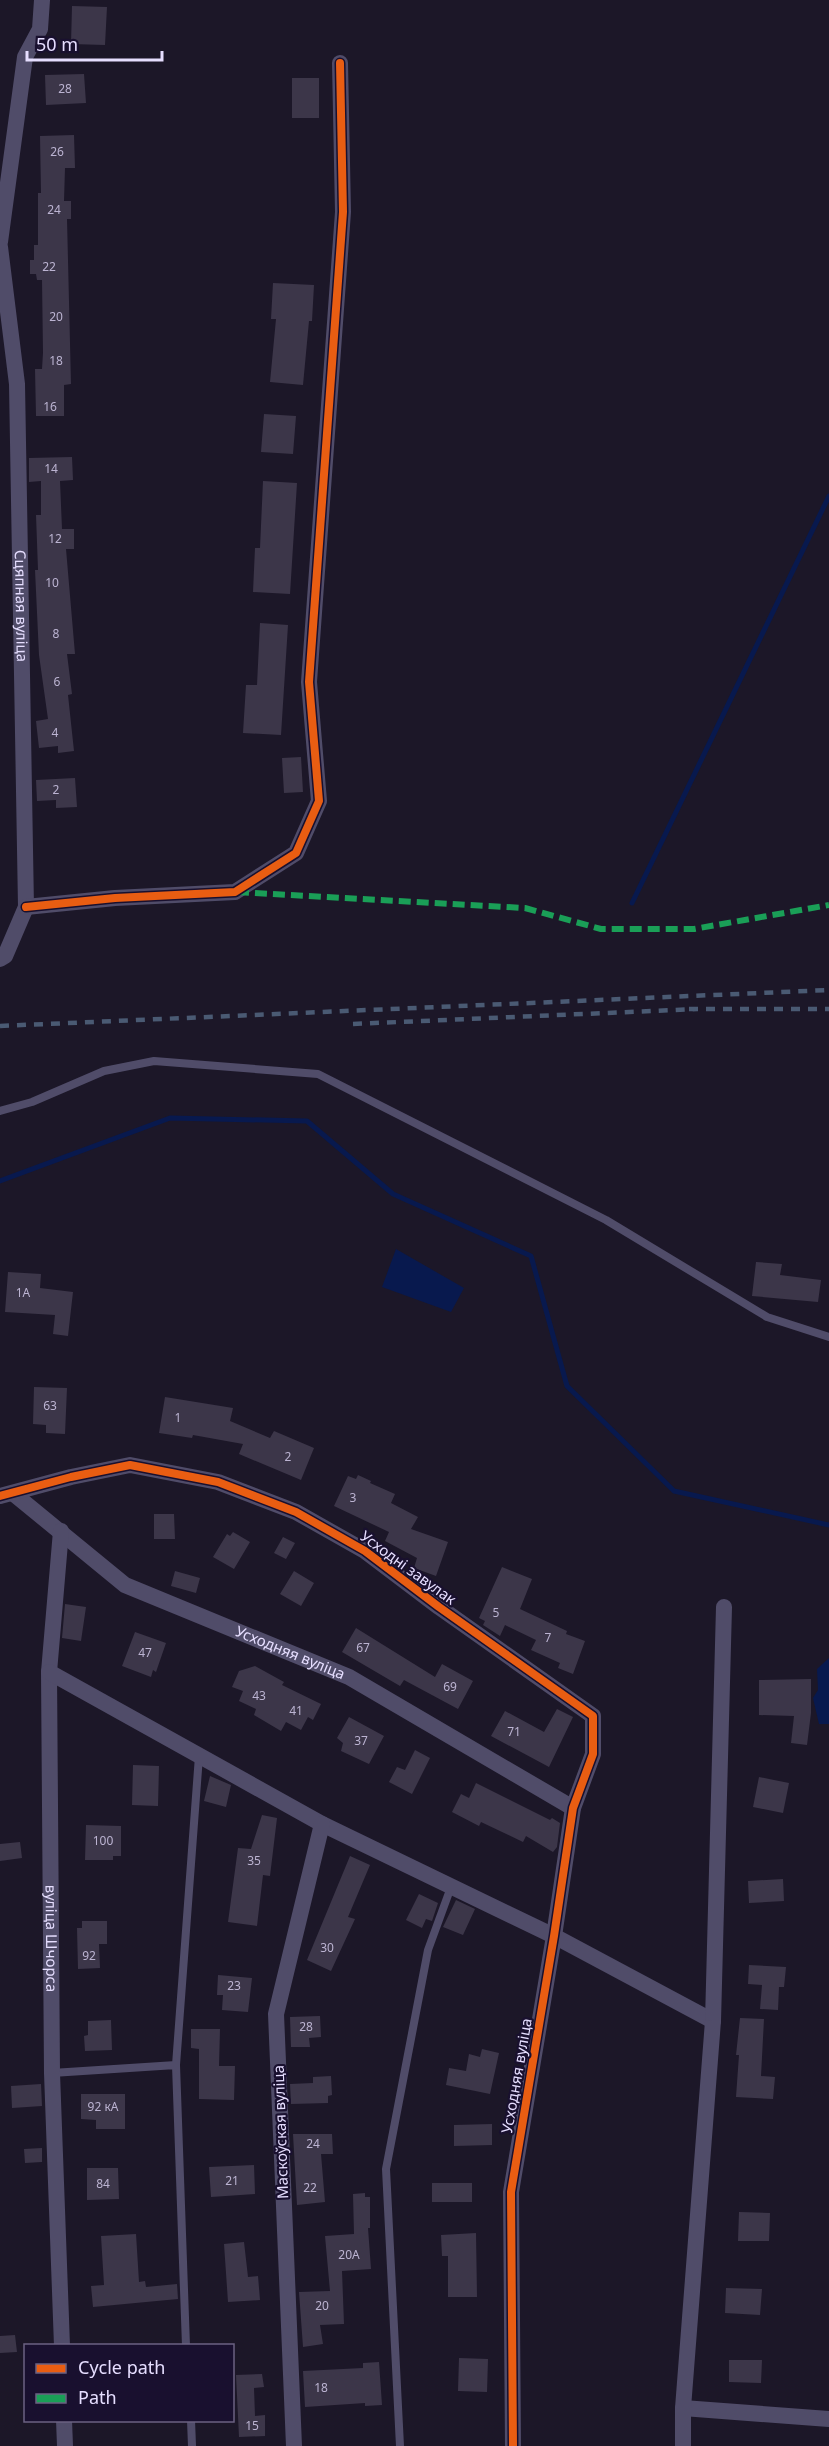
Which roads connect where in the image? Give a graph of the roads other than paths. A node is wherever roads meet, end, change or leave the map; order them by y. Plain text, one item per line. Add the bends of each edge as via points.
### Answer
1 (42, 0) edge
2 (340, 63) dead end
3 (0, 242) edge
4 (0, 247) edge
5 (26, 906) junction
6 (0, 959) edge
7 (0, 1112) edge
8 (829, 1337) edge
9 (7, 1495) edge
10 (61, 1531) junction
11 (724, 1607) dead end
12 (49, 1672) junction
13 (593, 1716) joint
14 (199, 1755) junction
15 (573, 1808) junction
16 (322, 1824) junction
17 (451, 1887) junction
18 (554, 1936) junction
19 (713, 2021) junction
20 (176, 2065) junction
21 (52, 2073) junction
22 (62, 2344) edge
23 (186, 2344) edge
24 (683, 2408) junction
25 (829, 2419) edge
26 (64, 2422) edge
27 (191, 2422) edge
28 (65, 2446) edge
29 (192, 2446) edge
30 (294, 2446) edge
31 (399, 2446) edge
32 (513, 2446) edge
33 (683, 2446) edge

1 - 3 street via 40,29 25,57
2 - 5 street via 343,212 309,682 319,801 296,853 235,892
4 - 5 street, Сцяпная вуліца via 17,384
5 - 6 street, Сцяпная вуліца via 5,956
7 - 8 lane via 104,1071 154,1061 318,1074 606,1220 767,1317
9 - 10 street, Усходняя вуліца
9 - 13 street, Усходні завулак via 130,1465 218,1482 285,1508 365,1551
10 - 12 street, вуліца Шчорса
10 - 15 street, Усходняя вуліца via 125,1585 349,1677
11 - 19 street
12 - 14 street
12 - 21 street, вуліца Шчорса
13 - 15 street, Усходняя вуліца via 593,1754
14 - 16 street
14 - 20 lane
15 - 18 street, Усходняя вуліца
16 - 17 street
16 - 30 street, Маскоўская вуліца via 276,2014
17 - 18 street
17 - 31 lane via 428,1950 386,2169
18 - 19 street
18 - 32 street, Усходняя вуліца via 511,2192
19 - 24 street
20 - 21 lane
20 - 23 lane
21 - 22 street, вуліца Шчорса
24 - 25 street
24 - 33 street
26 - 28 street
27 - 29 lane

